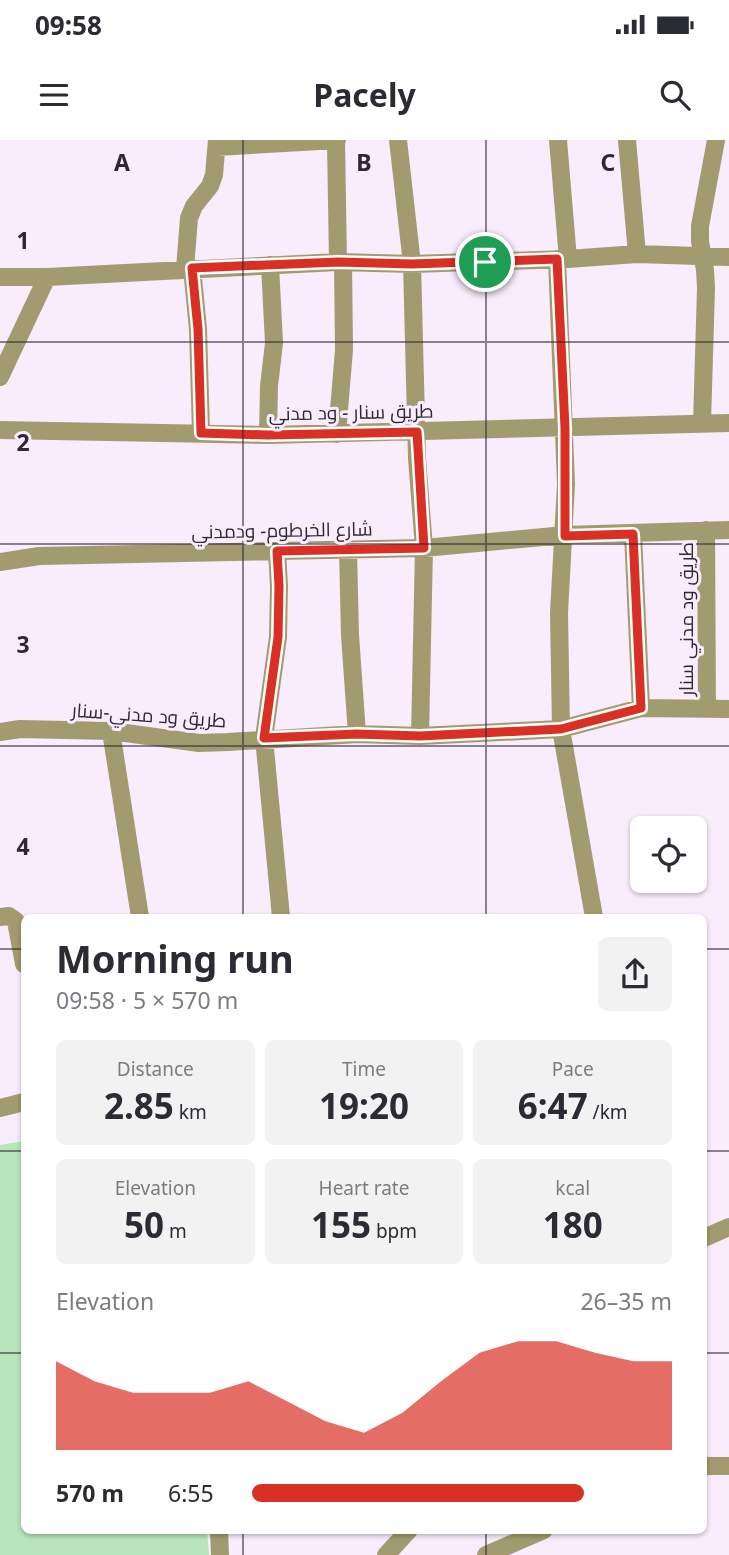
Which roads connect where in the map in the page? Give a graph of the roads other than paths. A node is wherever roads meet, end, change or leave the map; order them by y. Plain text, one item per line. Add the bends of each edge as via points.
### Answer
1 (336, 140) edge
2 (398, 140) edge
3 (558, 140) edge
4 (626, 140) edge
5 (716, 140) edge
6 (217, 144) edge
7 (638, 254) junction
8 (703, 257) junction
9 (729, 257) edge
10 (563, 259) junction
11 (341, 262) junction
12 (412, 264) junction
13 (270, 265) junction
14 (189, 269) junction
15 (0, 277) edge
16 (47, 277) junction
17 (0, 377) edge
18 (702, 423) junction
19 (729, 423) edge
20 (565, 428) junction
21 (0, 430) edge
22 (417, 432) junction
23 (201, 433) junction
24 (337, 434) junction
25 (268, 435) junction
26 (706, 530) junction
27 (729, 530) edge
28 (633, 534) junction
29 (565, 536) junction
30 (424, 548) junction
31 (348, 550) junction
32 (277, 551) junction
33 (0, 562) edge
34 (641, 708) junction
35 (707, 708) junction
36 (729, 709) edge
37 (561, 729) junction
38 (111, 731) junction
39 (0, 732) edge
40 (357, 734) junction
41 (420, 736) junction
42 (264, 738) junction
43 (140, 914) edge
44 (281, 914) edge
45 (593, 914) edge
46 (0, 917) edge
47 (21, 942) edge
48 (21, 1103) edge
49 (0, 1108) edge
50 (729, 1227) edge
51 (707, 1237) edge
52 (707, 1466) edge
53 (729, 1466) edge
54 (219, 1534) edge
55 (406, 1534) edge
56 (535, 1534) edge
57 (220, 1555) edge
58 (386, 1555) edge
59 (486, 1555) edge

1 - 6 street
1 - 11 street
2 - 12 street
3 - 10 street
4 - 7 street
5 - 8 street via 700,226
6 - 14 street via 210,186 190,218
7 - 8 street
7 - 10 street
8 - 9 street
8 - 18 street
10 - 12 street
10 - 20 street
11 - 12 street
11 - 13 street
11 - 24 street via 344,350
12 - 22 street
13 - 14 street
13 - 25 street via 274,343
14 - 16 street
14 - 23 street via 198,329
15 - 16 street
16 - 17 street
18 - 19 street, طريق سنار - ود مدني
18 - 20 street, طريق سنار - ود مدني
20 - 22 street, طريق سنار - ود مدني
20 - 29 street
21 - 23 street, طريق سنار - ود مدني
22 - 24 street, طريق سنار - ود مدني
22 - 30 street
23 - 25 street, طريق سنار - ود مدني
24 - 25 street, طريق سنار - ود مدني
26 - 27 street, شارع الخرطوم- ودمدني
26 - 28 street, شارع الخرطوم- ودمدني
26 - 35 street, طريق ود مدني سنار
28 - 29 street, شارع الخرطوم- ودمدني
28 - 34 street
29 - 30 street, شارع الخرطوم- ودمدني
29 - 37 street via 559,613
30 - 31 street, شارع الخرطوم- ودمدني
30 - 41 street
31 - 32 street, شارع الخرطوم- ودمدني
31 - 40 street
32 - 33 street, شارع الخرطوم- ودمدني via 38,556
32 - 42 street via 278,637
34 - 35 street, طريق ود مدني-سنار
34 - 37 street, طريق ود مدني-سنار
35 - 36 street, طريق ود مدني-سنار
37 - 41 street, طريق ود مدني-سنار
37 - 45 street
38 - 39 street, طريق ود مدني-سنار
38 - 42 street, طريق ود مدني-سنار via 199,743
38 - 43 street
40 - 41 street, طريق ود مدني-سنار
40 - 42 street, طريق ود مدني-سنار
42 - 44 street
46 - 47 street via 16,920
48 - 49 street
50 - 51 street
52 - 53 street
54 - 57 street
55 - 58 street
56 - 59 street

